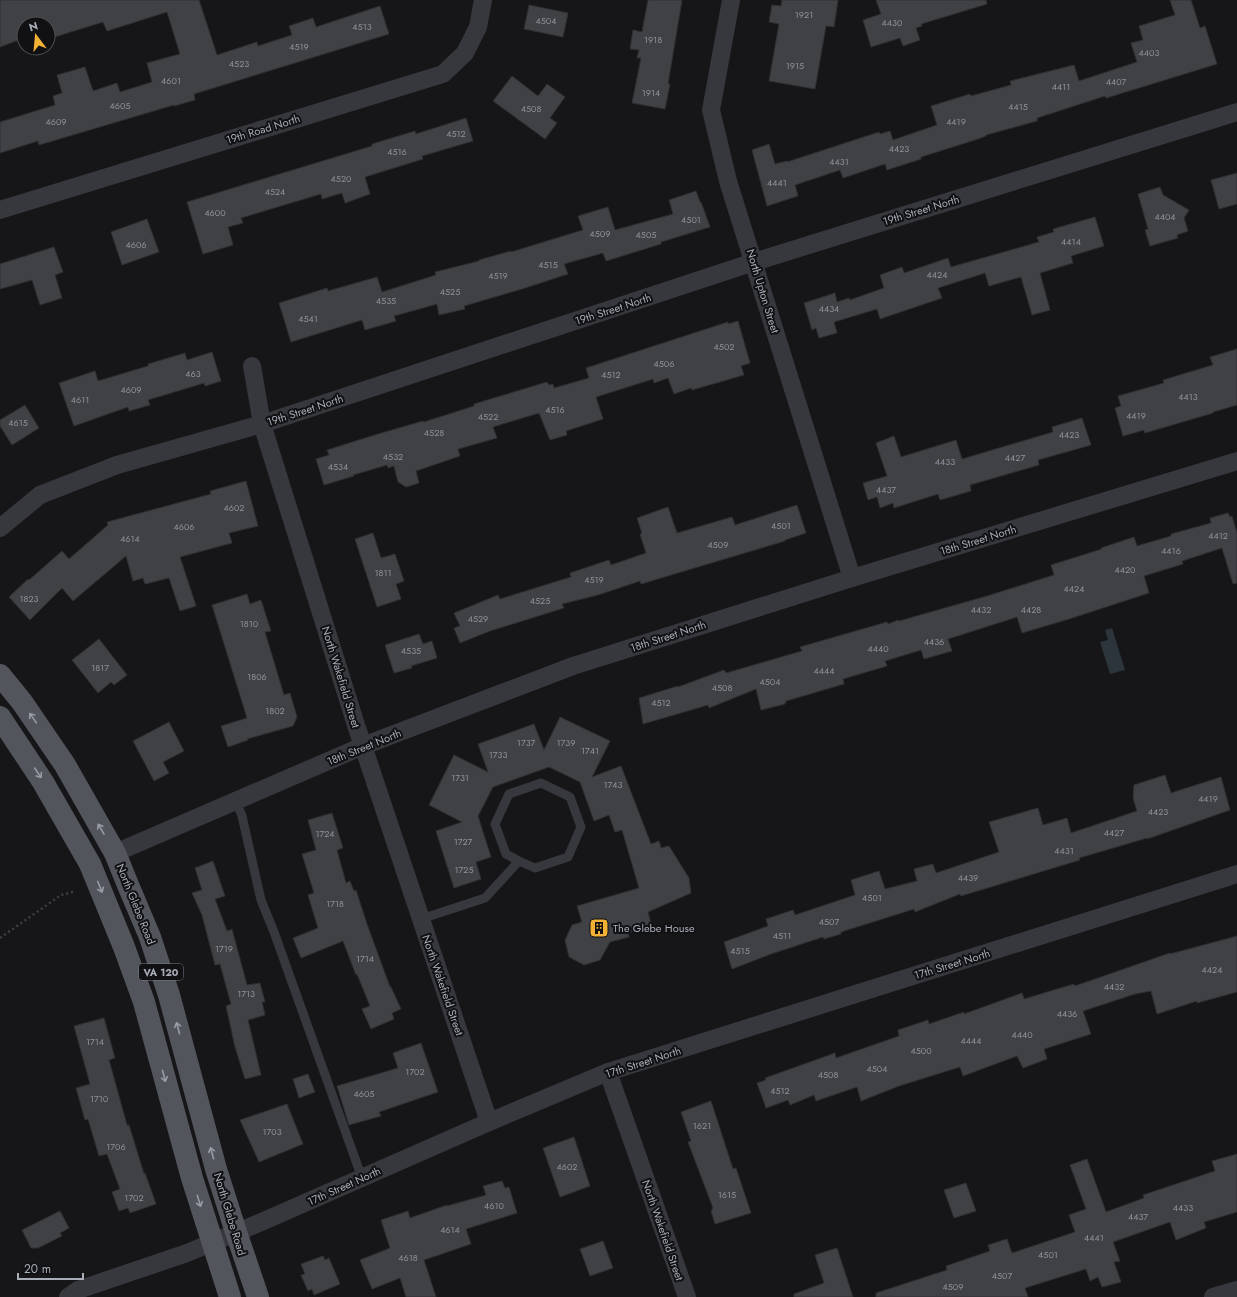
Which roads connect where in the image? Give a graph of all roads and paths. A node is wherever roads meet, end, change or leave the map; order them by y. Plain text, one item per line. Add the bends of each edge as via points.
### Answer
1 (482, 0) edge
2 (731, 0) edge
3 (1237, 112) edge
4 (0, 210) edge
5 (754, 262) junction
6 (252, 366) dead end
7 (262, 424) junction
8 (1237, 462) edge
9 (0, 528) edge
10 (852, 578) junction
11 (0, 675) edge
12 (0, 717) edge
13 (362, 746) junction
14 (236, 801) junction
15 (115, 853) junction
16 (519, 861) junction
17 (1237, 874) edge
18 (73, 892) dead end
19 (421, 920) junction
20 (0, 938) edge
21 (608, 1072) junction
22 (489, 1122) junction
23 (362, 1178) junction
24 (236, 1232) junction
25 (212, 1242) junction
26 (1237, 1290) edge
27 (68, 1297) edge
28 (230, 1297) edge
29 (258, 1297) edge
30 (687, 1297) edge
31 (1213, 1297) edge

1 - 4 street, 19th Road North via 478,27 465,53 443,74
2 - 5 street, North Upton Street via 711,110 728,181
3 - 5 street, 19th Street North
5 - 7 street, 19th Street North
5 - 10 street, North Upton Street
6 - 7 street, North Wakefield Street
7 - 9 street, 19th Street North via 117,465 40,495
7 - 13 street, North Wakefield Street
8 - 10 street, 18th Street North
10 - 13 street, 18th Street North via 573,666
15 -> 11 main road, North Glebe Road / VA 120 via 65,765 22,702
12 -> 25 main road, VA 120 via 44,782 90,864 124,947 144,1002
13 - 14 street, 18th Street North
13 - 19 street, North Wakefield Street
14 - 15 street, 18th Street North
14 - 23 lane via 242,816 261,900
24 -> 15 main road, North Glebe Road / VA 120 via 216,1169 169,995 150,937
16 - 16 lane via 535,868 568,857 581,827 570,796 541,783 508,794 495,824 506,854
16 - 19 lane via 485,898
17 - 21 street, 17th Street North
18 - 20 path via 61,895
19 - 22 street, North Wakefield Street
21 - 22 street, 17th Street North
21 - 30 street, North Wakefield Street
22 - 23 street, 17th Street North
23 - 24 street, 17th Street North
24 - 25 street, 17th Street North
24 - 29 main road, North Glebe Road / VA 120
25 - 27 street, 17th Street North via 78,1290
25 - 28 main road, VA 120
26 - 31 street

